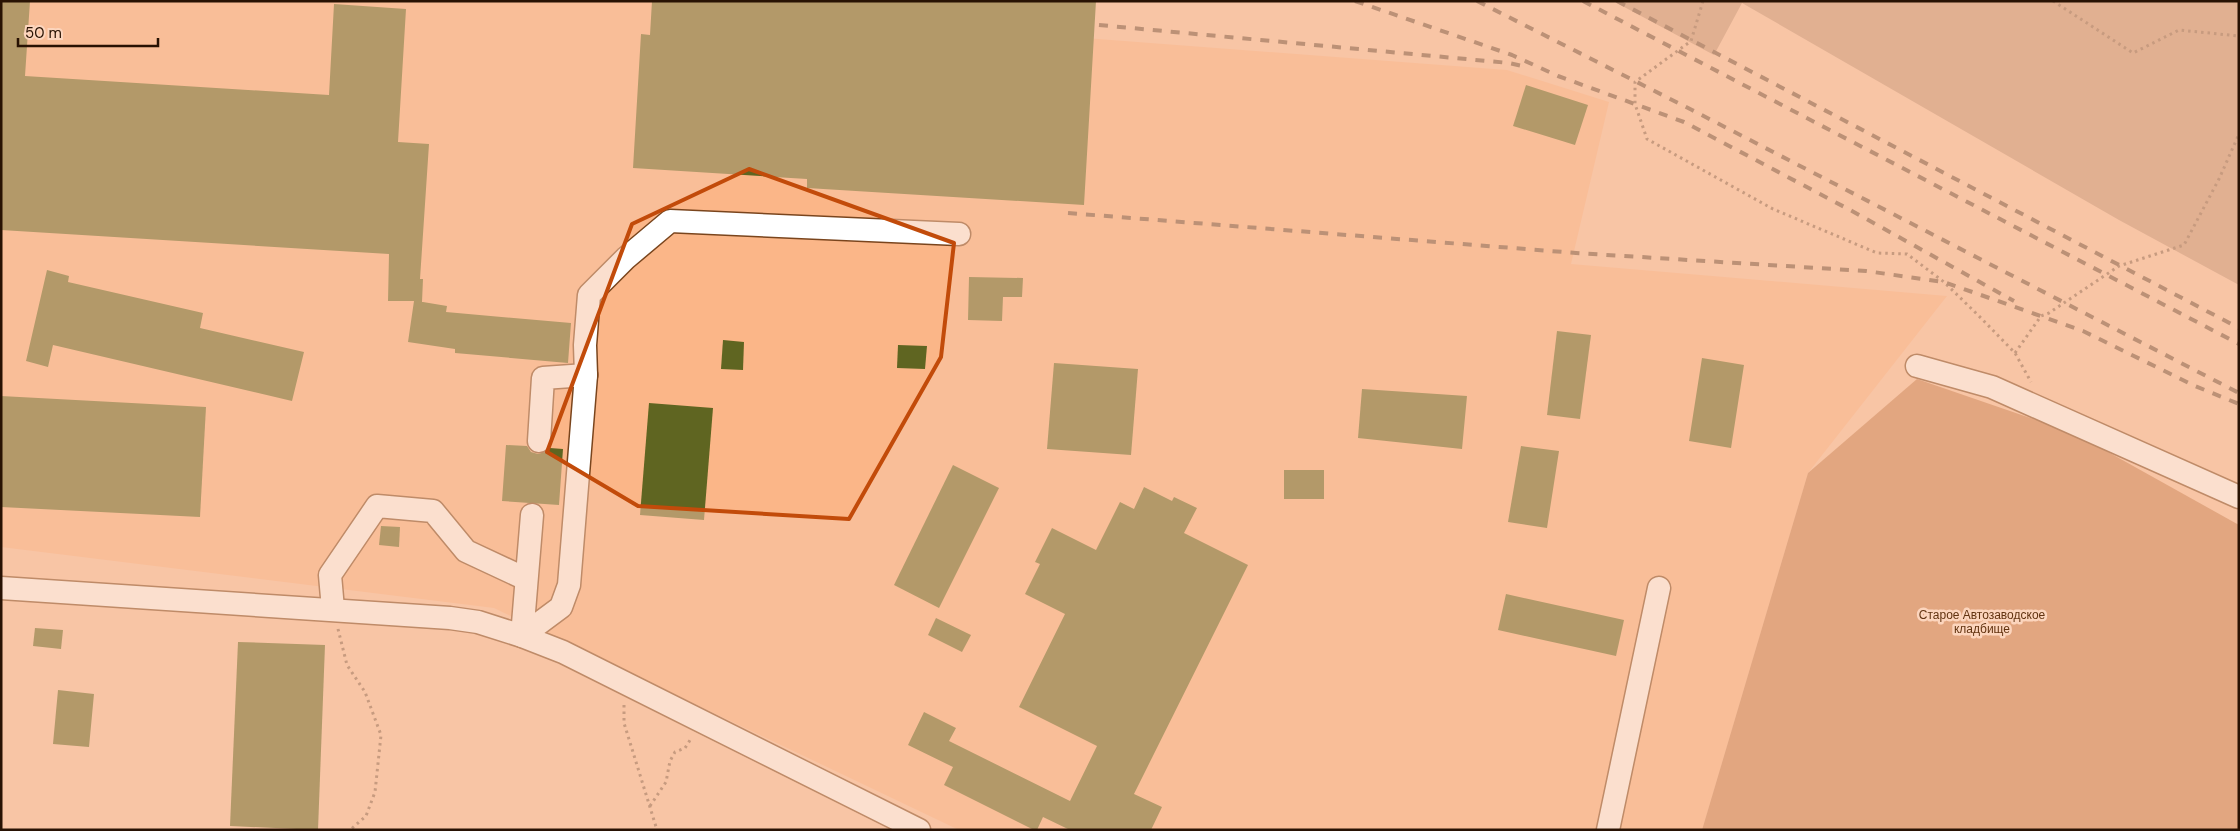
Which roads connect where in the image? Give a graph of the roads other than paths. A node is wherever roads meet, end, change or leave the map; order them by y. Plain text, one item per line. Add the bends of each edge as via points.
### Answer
1 (959, 234) dead end
2 (1917, 366) dead end
3 (586, 374) junction
4 (539, 442) dead end
5 (2239, 497) edge
6 (532, 515) dead end
7 (526, 579) junction
8 (1, 588) edge
9 (1660, 588) dead end
10 (333, 609) junction
11 (522, 636) junction
12 (919, 830) edge
13 (1608, 830) edge

1 - 3 lane via 670,221 589,295
2 - 5 lane via 1992,387
3 - 4 lane via 543,378
3 - 11 lane via 569,584 561,607
6 - 7 lane
7 - 10 lane via 466,551 433,511 377,506 330,575
7 - 11 lane
8 - 10 lane
9 - 13 lane
10 - 11 lane via 478,622
11 - 12 lane via 563,652

